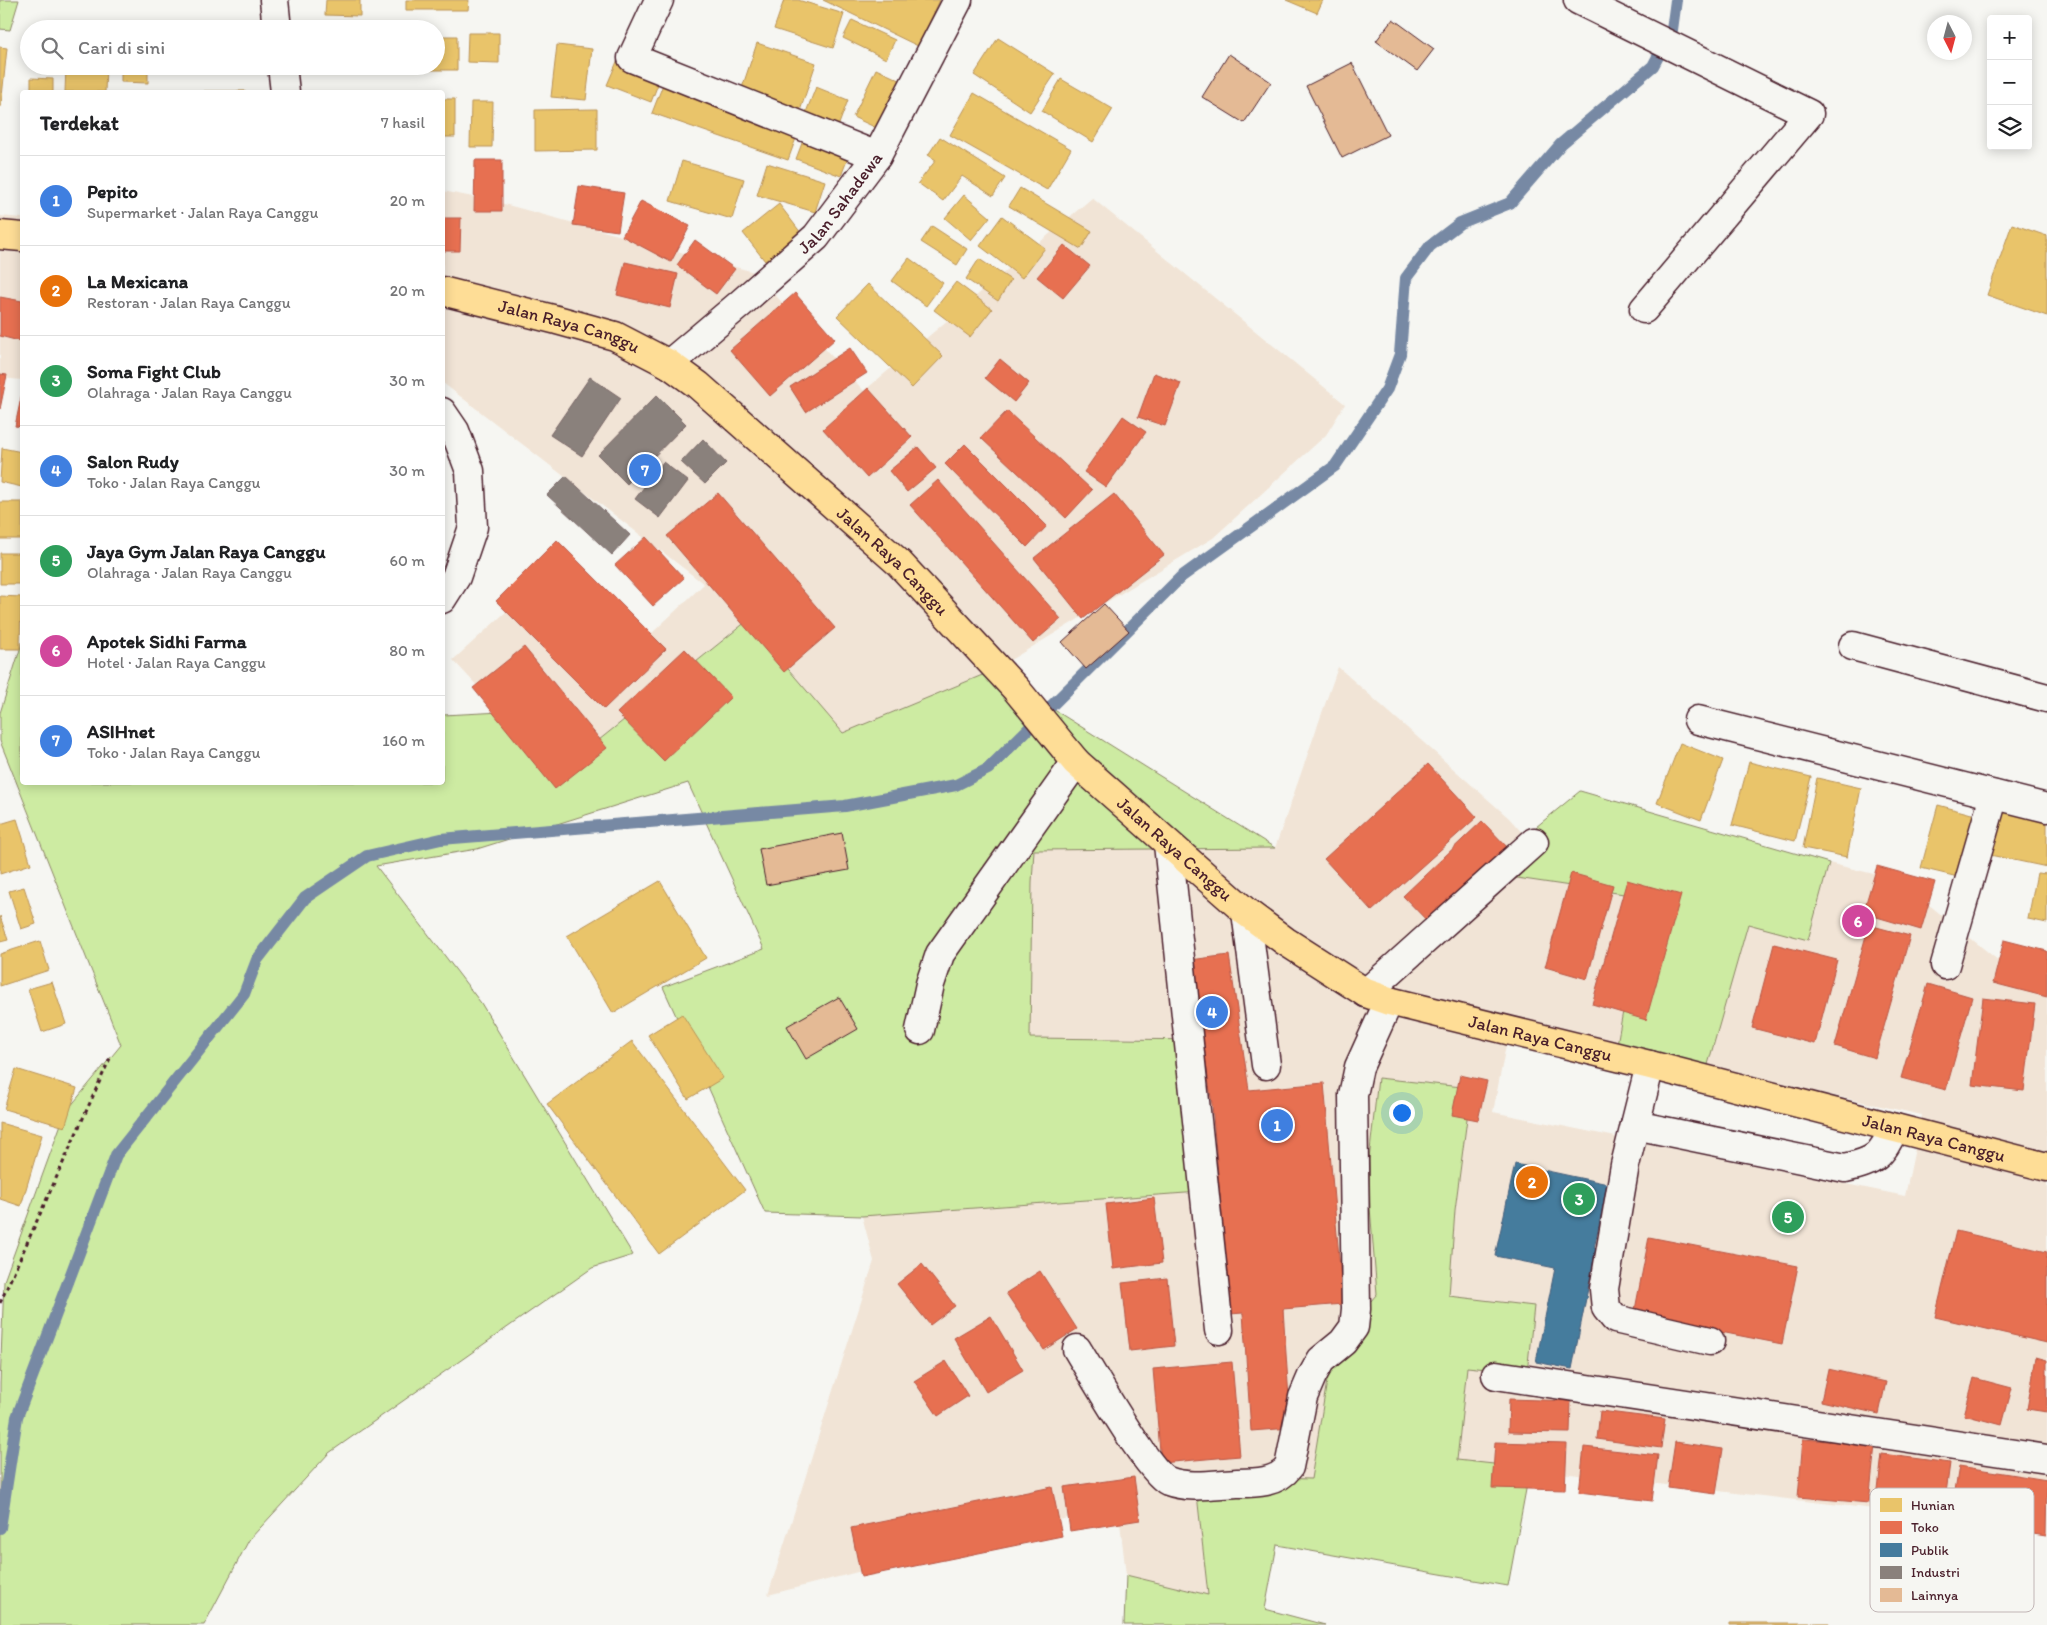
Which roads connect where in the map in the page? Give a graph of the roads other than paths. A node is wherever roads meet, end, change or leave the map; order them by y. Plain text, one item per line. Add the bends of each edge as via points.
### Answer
1 (274, 0) edge
2 (659, 0) edge
3 (958, 0) edge
4 (1578, 0) edge
5 (276, 20) edge
6 (283, 75) edge
7 (285, 90) edge
8 (876, 156) junction
9 (0, 236) edge
10 (20, 237) edge
11 (445, 293) edge
12 (1644, 309) dead end
13 (669, 364) junction
14 (445, 416) edge
15 (445, 594) edge
16 (1853, 646) dead end
17 (2047, 698) edge
18 (1698, 720) dead end
19 (1076, 762) junction
20 (1994, 795) junction
21 (2047, 808) edge
22 (1534, 842) dead end
23 (1168, 844) junction
24 (1246, 912) junction
25 (1945, 965) dead end
26 (1377, 997) junction
27 (920, 1030) dead end
28 (1266, 1064) dead end
29 (1650, 1065) junction
30 (1635, 1125) junction
31 (1895, 1128) junction
32 (2047, 1167) edge
33 (1220, 1330) dead end
34 (1710, 1341) dead end
35 (1077, 1349) dead end
36 (1496, 1374) dead end
37 (2047, 1459) edge

1 - 5 street
2 - 8 street via 632,58
3 - 8 street, Jalan Sahadewa
4 - 12 street via 1809,114
6 - 7 street
8 - 13 street, Jalan Sahadewa via 816,237
9 - 10 main road
11 - 13 main road, Jalan Raya Canggu via 615,336
13 - 19 main road, Jalan Raya Canggu via 713,398 899,563 1016,689
14 - 15 street via 455,430 470,471 474,528 456,577
16 - 17 street
18 - 20 street
19 - 23 main road, Jalan Raya Canggu
19 - 27 street via 940,954
20 - 21 street
20 - 25 street
22 - 26 street
23 - 24 main road, Jalan Raya Canggu
23 - 33 street
24 - 26 main road, Jalan Raya Canggu via 1285,941
24 - 28 street
26 - 29 main road, Jalan Raya Canggu
26 - 35 street via 1354,1095 1354,1327 1343,1342 1321,1360 1312,1376 1303,1397 1289,1466 1284,1474 1273,1480 1250,1483 1183,1485 1167,1480 1157,1473 1142,1453
29 - 30 street
29 - 31 main road, Jalan Raya Canggu
30 - 31 street via 1845,1168 1866,1164 1882,1152
30 - 34 street via 1604,1289 1606,1308 1615,1320
31 - 32 main road, Jalan Raya Canggu
36 - 37 street

